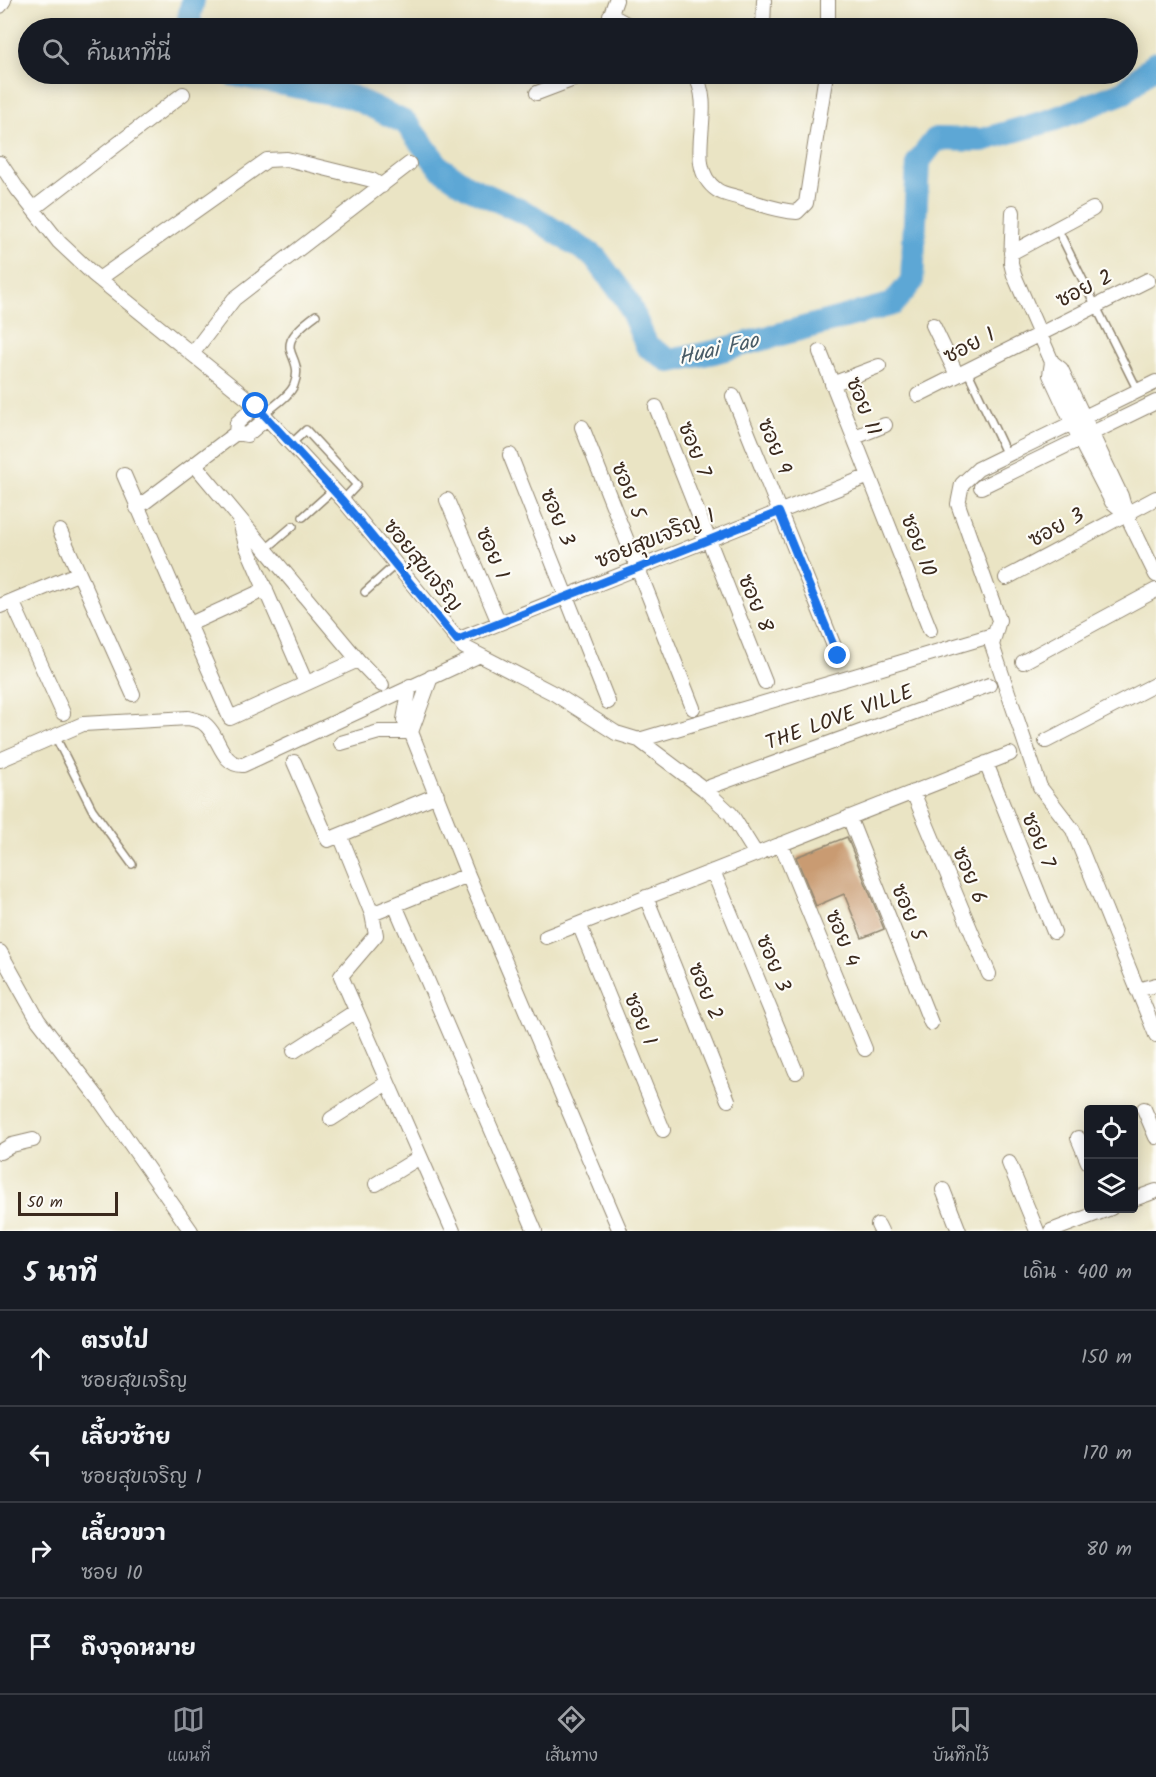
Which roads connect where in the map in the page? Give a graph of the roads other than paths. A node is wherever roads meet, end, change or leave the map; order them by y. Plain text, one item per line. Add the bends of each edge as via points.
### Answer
1 (4, 0) edge
2 (616, 0) edge
3 (764, 0) edge
4 (828, 0) edge
5 (0, 6) edge
6 (609, 18) edge
7 (763, 18) edge
8 (828, 18) edge
9 (561, 84) edge
10 (701, 84) edge
11 (824, 84) edge
12 (537, 93) dead end
13 (183, 94) dead end
14 (1, 164) edge
15 (409, 164) dead end
16 (382, 186) junction
17 (33, 209) junction
18 (1093, 209) dead end
19 (1013, 212) dead end
20 (1057, 228) junction
21 (1011, 253) junction
22 (99, 279) junction
23 (1148, 280) dead end
24 (1097, 305) junction
25 (316, 315) dead end
26 (933, 325) dead end
27 (1039, 333) junction
28 (820, 352) dead end
29 (192, 354) junction
30 (879, 366) dead end
31 (962, 372) junction
32 (1156, 382) edge
33 (832, 384) junction
34 (1138, 391) junction
35 (918, 395) dead end
36 (733, 396) dead end
37 (1156, 402) edge
38 (656, 407) dead end
39 (262, 413) junction
40 (1077, 420) junction
41 (885, 424) dead end
42 (582, 428) dead end
43 (855, 437) junction
44 (1085, 437) junction
45 (291, 444) junction
46 (510, 455) dead end
47 (1007, 455) junction
48 (195, 465) junction
49 (124, 475) dead end
50 (869, 476) junction
51 (981, 487) dead end
52 (333, 490) junction
53 (1156, 498) edge
54 (447, 500) dead end
55 (343, 501) junction
56 (137, 508) junction
57 (779, 512) junction
58 (1126, 514) junction
59 (303, 517) dead end
60 (240, 519) junction
61 (293, 526) dead end
62 (60, 531) dead end
63 (707, 540) junction
64 (266, 549) junction
65 (396, 564) junction
66 (638, 568) junction
67 (77, 574) junction
68 (1156, 575) edge
69 (1006, 578) dead end
70 (266, 588) junction
71 (1156, 590) edge
72 (365, 592) dead end
73 (567, 596) junction
74 (6, 603) edge
75 (499, 623) junction
76 (190, 624) junction
77 (930, 630) dead end
78 (993, 635) junction
79 (457, 640) junction
80 (478, 656) junction
81 (838, 656) dead end
82 (358, 660) junction
83 (1023, 662) dead end
84 (431, 677) junction
85 (765, 682) dead end
86 (306, 683) junction
87 (1156, 684) edge
88 (382, 685) dead end
89 (989, 685) dead end
90 (410, 687) junction
91 (133, 694) dead end
92 (608, 702) dead end
93 (693, 708) dead end
94 (63, 713) dead end
95 (411, 732) junction
96 (55, 736) junction
97 (639, 740) junction
98 (1046, 741) dead end
99 (341, 743) dead end
100 (1010, 754) dead end
101 (0, 760) edge
102 (294, 762) dead end
103 (986, 763) junction
104 (705, 789) junction
105 (913, 792) junction
106 (437, 795) junction
107 (849, 817) junction
108 (340, 835) junction
109 (782, 844) junction
110 (756, 854) junction
111 (132, 864) dead end
112 (713, 871) junction
113 (468, 875) junction
114 (646, 897) junction
115 (395, 905) junction
116 (372, 914) junction
117 (579, 924) junction
118 (1054, 932) dead end
119 (546, 937) dead end
120 (0, 952) edge
121 (989, 974) dead end
122 (1156, 985) edge
123 (1137, 990) junction
124 (356, 1011) junction
125 (931, 1023) dead end
126 (1156, 1035) edge
127 (865, 1049) dead end
128 (294, 1051) dead end
129 (796, 1072) dead end
130 (387, 1083) junction
131 (728, 1100) dead end
132 (1144, 1109) dead end
133 (331, 1119) dead end
134 (663, 1130) dead end
135 (1156, 1137) edge
136 (1078, 1138) dead end
137 (33, 1140) dead end
138 (0, 1152) edge
139 (420, 1157) junction
140 (1088, 1159) edge
141 (1009, 1163) dead end
142 (376, 1184) dead end
143 (942, 1190) dead end
144 (1156, 1191) edge
145 (1138, 1198) edge
146 (1099, 1213) edge
147 (191, 1231) edge
148 (453, 1231) edge
149 (535, 1231) edge
150 (620, 1231) edge
151 (959, 1231) edge
152 (1037, 1231) edge
153 (1052, 1231) edge

1 - 5 street
2 - 6 street
3 - 7 street
4 - 8 street
9 - 12 street
10 - 11 street via 705,101 699,158 704,172 717,190 784,212 797,212 806,203
13 - 17 street
14 - 17 street, ซอยสุขเจริญ
15 - 16 street
16 - 22 street via 372,180 286,159 267,160
16 - 29 street via 234,299
17 - 22 street, ซอยสุขเจริญ via 59,242
18 - 20 street
19 - 21 street
20 - 21 street
20 - 24 lane
21 - 27 street via 1014,275
22 - 29 street, ซอยสุขเจริญ
23 - 24 street, ซอย 2
24 - 27 street, ซอย 2
24 - 34 lane
25 - 39 lane via 295,330 290,343 296,371 294,386
26 - 31 street
27 - 31 street, ซอย 1
27 - 40 street via 1052,362 1061,369
28 - 33 street, ซอย 11
29 - 39 street, ซอยสุขเจริญ
30 - 33 street
31 - 35 street, ซอย 1
31 - 47 lane
32 - 34 street
33 - 43 street, ซอย 11
34 - 40 street
36 - 57 street, ซอย 9
37 - 44 street
38 - 63 street, ซอย 7
39 - 45 street, ซอยสุขเจริญ
39 - 48 street via 237,423 236,433
40 - 44 street
40 - 47 street
41 - 43 street
42 - 66 street, ซอย 5
43 - 50 street, ซอย 11
44 - 51 street
44 - 58 street via 1121,496
45 - 52 street, ซอยสุขเจริญ
45 - 55 lane via 306,430 357,485
46 - 73 street, ซอย 3
47 - 78 street via 978,469 962,484 958,504 999,620
48 - 56 street
48 - 60 street
49 - 56 street
50 - 57 street, ซอยสุขเจริญ 1
50 - 77 street, ซอย 10
52 - 55 street, ซอยสุขเจริญ
52 - 59 lane
53 - 58 street
54 - 75 street, ซอย 1
55 - 65 street, ซอยสุขเจริญ
56 - 76 street
57 - 63 street, ซอยสุขเจริญ 1
57 - 81 street
58 - 68 street
58 - 69 street, ซอย 3
60 - 64 street
60 - 70 street via 246,545
61 - 64 lane
62 - 67 street
63 - 66 street, ซอยสุขเจริญ 1
63 - 85 street, ซอย 8
64 - 82 street
65 - 72 lane
65 - 79 street, ซอยสุขเจริญ
66 - 73 street, ซอยสุขเจริญ 1
66 - 93 street
67 - 74 street
67 - 91 street
70 - 76 street
70 - 86 street
71 - 83 street
73 - 75 street, ซอยสุขเจริญ 1
73 - 92 street
74 - 94 street
75 - 79 street, ซอยสุขเจริญ 1
76 - 86 street via 230,718
78 - 97 street
78 - 123 street via 992,645 1040,787 1073,830
79 - 80 street, ซอยสุขเจริญ
80 - 84 street
80 - 97 street, ซอยสุขเจริญ via 555,694 616,733
82 - 86 street
82 - 88 street
84 - 90 street
84 - 95 street
87 - 98 street
89 - 104 street, THE LOVE VILLE
90 - 95 street via 404,720
90 - 96 street via 243,765 229,762 214,735 202,723 188,718 83,723
95 - 99 street via 379,732
95 - 106 street
96 - 101 street
96 - 111 lane via 92,808
97 - 104 street, ซอยสุขเจริญ
100 - 103 street
102 - 108 street via 328,840
103 - 105 street
103 - 118 street, ซอย 7
104 - 110 street, ซอยสุขเจริญ via 731,814
105 - 107 street
105 - 121 street, ซอย 6
106 - 108 street
106 - 113 street
107 - 109 street
107 - 125 street, ซอย 5
108 - 116 street
109 - 110 street
109 - 127 street, ซอย 4
110 - 112 street
112 - 114 street
112 - 129 street, ซอย 3
113 - 115 street
113 - 150 street
114 - 117 street
114 - 131 street, ซอย 2
115 - 116 street
115 - 149 street
116 - 124 street via 376,935 341,976
117 - 119 street
117 - 134 street, ซอย 1
120 - 147 street via 38,1020 99,1099
122 - 123 street
123 - 126 street
124 - 128 street
124 - 130 street
130 - 133 street
130 - 139 street
132 - 135 street
136 - 140 street
137 - 138 street
139 - 142 street
139 - 148 street
141 - 152 street
143 - 151 street
144 - 145 street
146 - 153 street

